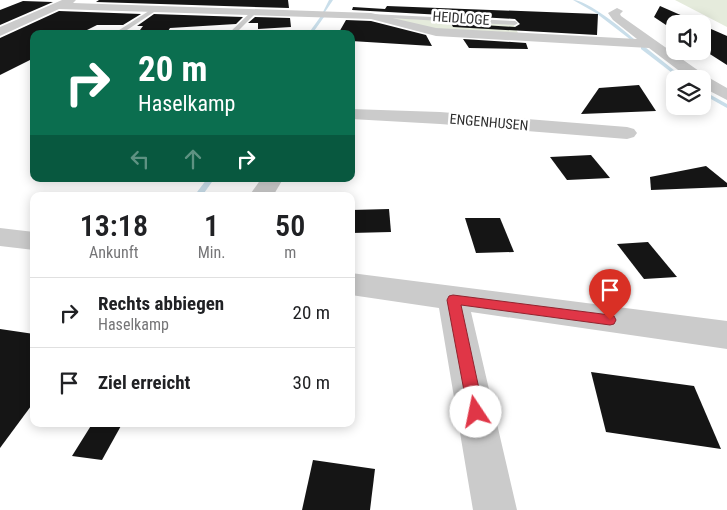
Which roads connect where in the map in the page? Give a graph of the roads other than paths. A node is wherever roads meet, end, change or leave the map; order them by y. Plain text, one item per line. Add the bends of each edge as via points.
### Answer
1 (71, 0) edge
2 (59, 6) junction
3 (157, 8) junction
4 (255, 11) junction
5 (617, 11) dead end
6 (371, 16) junction
7 (515, 23) dead end
8 (122, 30) edge
9 (236, 30) edge
10 (0, 32) edge
11 (653, 44) junction
12 (688, 70) edge
13 (711, 86) edge
14 (727, 95) edge
15 (355, 114) edge
16 (627, 133) dead end
17 (0, 237) edge
18 (30, 241) edge
19 (355, 285) edge
20 (453, 300) junction
21 (727, 336) edge
22 (495, 510) edge

1 - 2 street
2 - 3 street, HEIDLOGE
2 - 10 street
3 - 4 street, HEIDLOGE
3 - 8 lane
4 - 6 street, HEIDLOGE
4 - 9 lane
5 - 11 street via 614,13 617,18
6 - 7 lane
6 - 11 street, HEIDLOGE via 436,32
11 - 12 street
13 - 14 street
15 - 16 street, ENGENHUSEN
17 - 18 street
19 - 20 street
20 - 21 street
20 - 22 street

